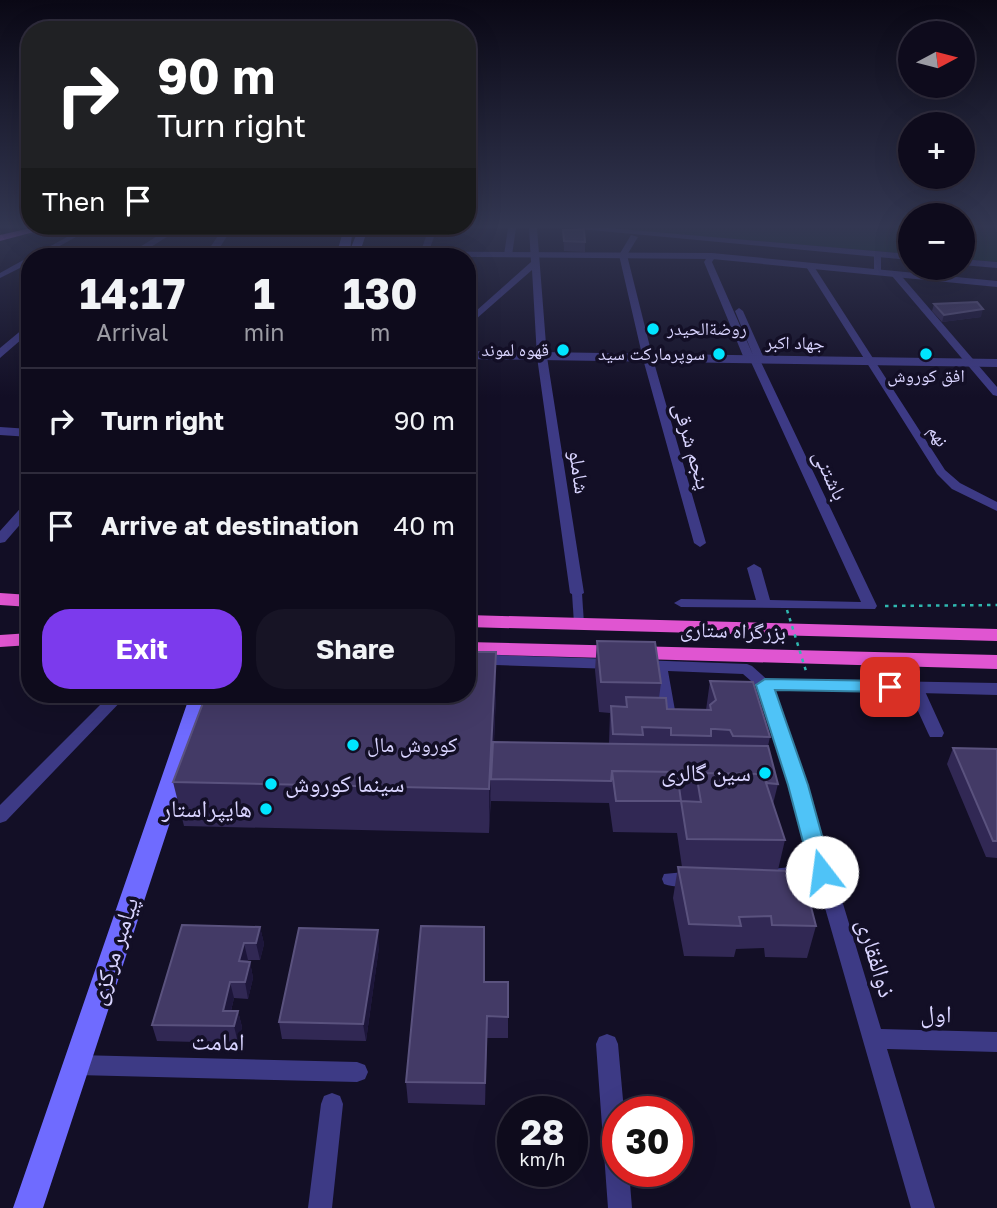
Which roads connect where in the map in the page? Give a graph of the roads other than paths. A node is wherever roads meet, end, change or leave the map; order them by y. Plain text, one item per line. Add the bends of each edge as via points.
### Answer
1 (508, 284) edge
2 (536, 284) edge
3 (630, 284) edge
4 (718, 284) edge
5 (821, 284) edge
6 (904, 284) edge
7 (476, 315) edge
8 (21, 334) edge
9 (0, 354) edge
10 (476, 355) edge
11 (542, 357) junction
12 (648, 359) junction
13 (755, 360) junction
14 (869, 362) junction
15 (971, 363) junction
16 (997, 363) edge
17 (997, 393) edge
18 (0, 431) edge
19 (21, 432) edge
20 (0, 441) edge
21 (21, 442) edge
22 (997, 507) edge
23 (21, 515) edge
24 (0, 539) edge
25 (700, 542) dead end
26 (754, 568) dead end
27 (577, 593) joint
28 (0, 599) edge
29 (21, 600) edge
30 (681, 603) dead end
31 (764, 603) junction
32 (476, 621) edge
33 (579, 624) junction
34 (0, 628) edge
35 (21, 629) edge
36 (997, 635) edge
37 (21, 640) edge
38 (0, 642) edge
39 (476, 648) edge
40 (476, 659) edge
41 (997, 662) edge
42 (660, 666) junction
43 (765, 685) junction
44 (915, 687) junction
45 (997, 689) edge
46 (110, 703) edge
47 (198, 703) edge
48 (670, 730) edge
49 (936, 733) dead end
50 (0, 816) edge
51 (822, 872) junction
52 (753, 875) edge
53 (712, 877) edge
54 (671, 879) dead end
55 (873, 1039) junction
56 (997, 1042) edge
57 (607, 1044) dead end
58 (77, 1065) junction
59 (357, 1072) dead end
60 (332, 1104) dead end
61 (28, 1208) edge
62 (320, 1208) edge
63 (620, 1208) edge
64 (923, 1208) edge

1 - 7 street
2 - 11 street, شاملو
3 - 12 street, پنجم شرقی
4 - 13 street, باشتنی via 748,356
5 - 14 street, نهم
6 - 15 street
8 - 9 street
10 - 11 street, جهاد اکبر
11 - 12 street, جهاد اکبر
11 - 27 street, شاملو
12 - 13 street, جهاد اکبر
12 - 25 street, پنجم شرقی
13 - 14 street, جهاد اکبر
13 - 31 street, باشتنی via 870,606
14 - 15 street, جهاد اکبر
14 - 22 street, نهم via 940,472 956,486
15 - 16 street, جهاد اکبر
15 - 17 street
18 - 19 street
20 - 21 street
23 - 24 street
26 - 31 street
27 - 33 street
28 - 29 highway
30 - 31 street
32 - 33 highway, بزرگراه ستاری
33 - 36 highway, بزرگراه ستاری
34 - 35 highway
37 - 38 highway
39 - 41 highway, بزرگراه ستاری
40 - 42 street
42 - 43 street via 747,669
42 - 48 street
43 - 44 street
43 - 51 street, ذوالفقاری
44 - 45 street
44 - 49 street
46 - 50 street
47 - 58 main road, پیامبر مرکزی
51 - 52 street
51 - 55 street, ذوالفقاری
53 - 54 street
55 - 56 street, اول
55 - 64 street, ذوالفقاری
57 - 63 street
58 - 59 street, امامت
58 - 61 main road, پیامبر مرکزی
60 - 62 street

